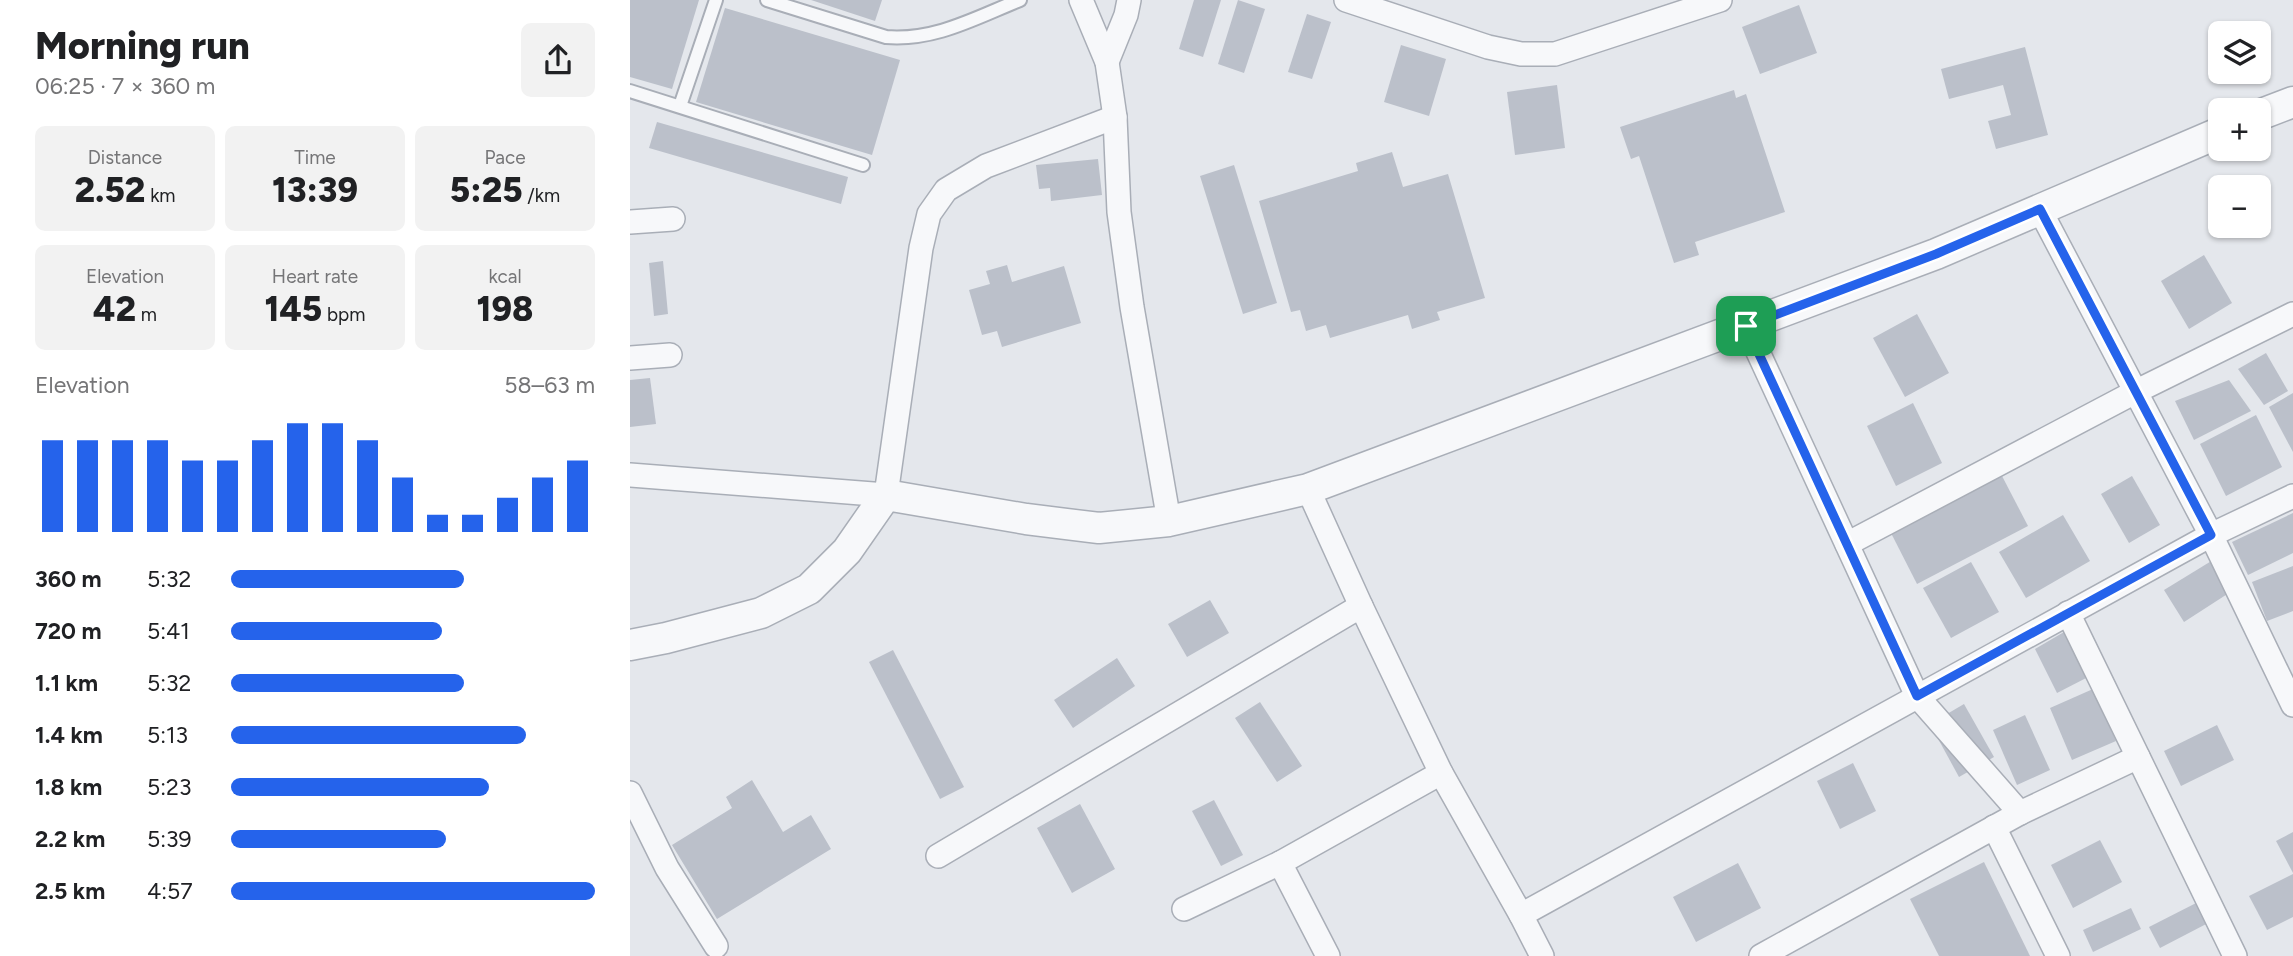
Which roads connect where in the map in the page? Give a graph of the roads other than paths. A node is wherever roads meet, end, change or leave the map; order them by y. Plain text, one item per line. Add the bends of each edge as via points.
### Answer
1 (716, 0) edge
2 (767, 0) edge
3 (1020, 0) edge
4 (1081, 0) edge
5 (1129, 0) edge
6 (1346, 0) edge
7 (1720, 0) edge
8 (1107, 62) junction
9 (630, 91) edge
10 (2293, 102) edge
11 (680, 106) junction
12 (2271, 110) edge
13 (1115, 117) junction
14 (2208, 138) edge
15 (863, 165) dead end
16 (2040, 209) junction
17 (673, 219) dead end
18 (630, 222) edge
19 (2293, 314) edge
20 (1746, 326) junction
21 (670, 355) dead end
22 (630, 358) edge
23 (2136, 392) junction
24 (630, 475) edge
25 (1308, 489) junction
26 (886, 495) junction
27 (2293, 496) edge
28 (1169, 521) junction
29 (2211, 535) junction
30 (1847, 544) junction
31 (1361, 606) junction
32 (2068, 613) junction
33 (630, 645) edge
34 (1917, 696) junction
35 (2293, 705) edge
36 (2138, 757) junction
37 (1441, 773) junction
38 (630, 793) edge
39 (2020, 813) junction
40 (1994, 828) junction
41 (938, 856) dead end
42 (1280, 863) junction
43 (1184, 909) dead end
44 (1521, 915) junction
45 (716, 946) dead end
46 (1328, 956) edge
47 (1542, 956) edge
48 (1761, 956) edge
49 (2058, 956) edge
50 (2235, 956) edge

1 - 11 lane
2 - 3 lane via 886,37 903,38 929,36
4 - 8 street
5 - 8 street
6 - 7 street via 1521,54 1555,54
8 - 13 street
9 - 11 lane
10 - 12 street
11 - 15 lane
13 - 26 street via 986,166 946,190 929,214
13 - 28 street via 1121,226
14 - 16 street
16 - 20 street
16 - 23 street
17 - 18 street
19 - 23 street
20 - 25 street
20 - 30 street
21 - 22 street
23 - 29 street
23 - 30 street
24 - 26 street
25 - 28 street
25 - 31 street
26 - 28 street via 1099,528
26 - 33 street via 847,551 808,589 761,613
27 - 29 street
29 - 32 street
29 - 35 street
30 - 34 street
31 - 37 street
31 - 41 street
32 - 34 street
32 - 36 street
34 - 39 street
34 - 44 street
36 - 39 street
36 - 50 street
37 - 42 street
37 - 44 street
38 - 45 street via 667,868
39 - 40 street
40 - 48 street
40 - 49 street
42 - 43 street
42 - 46 street
44 - 47 street

